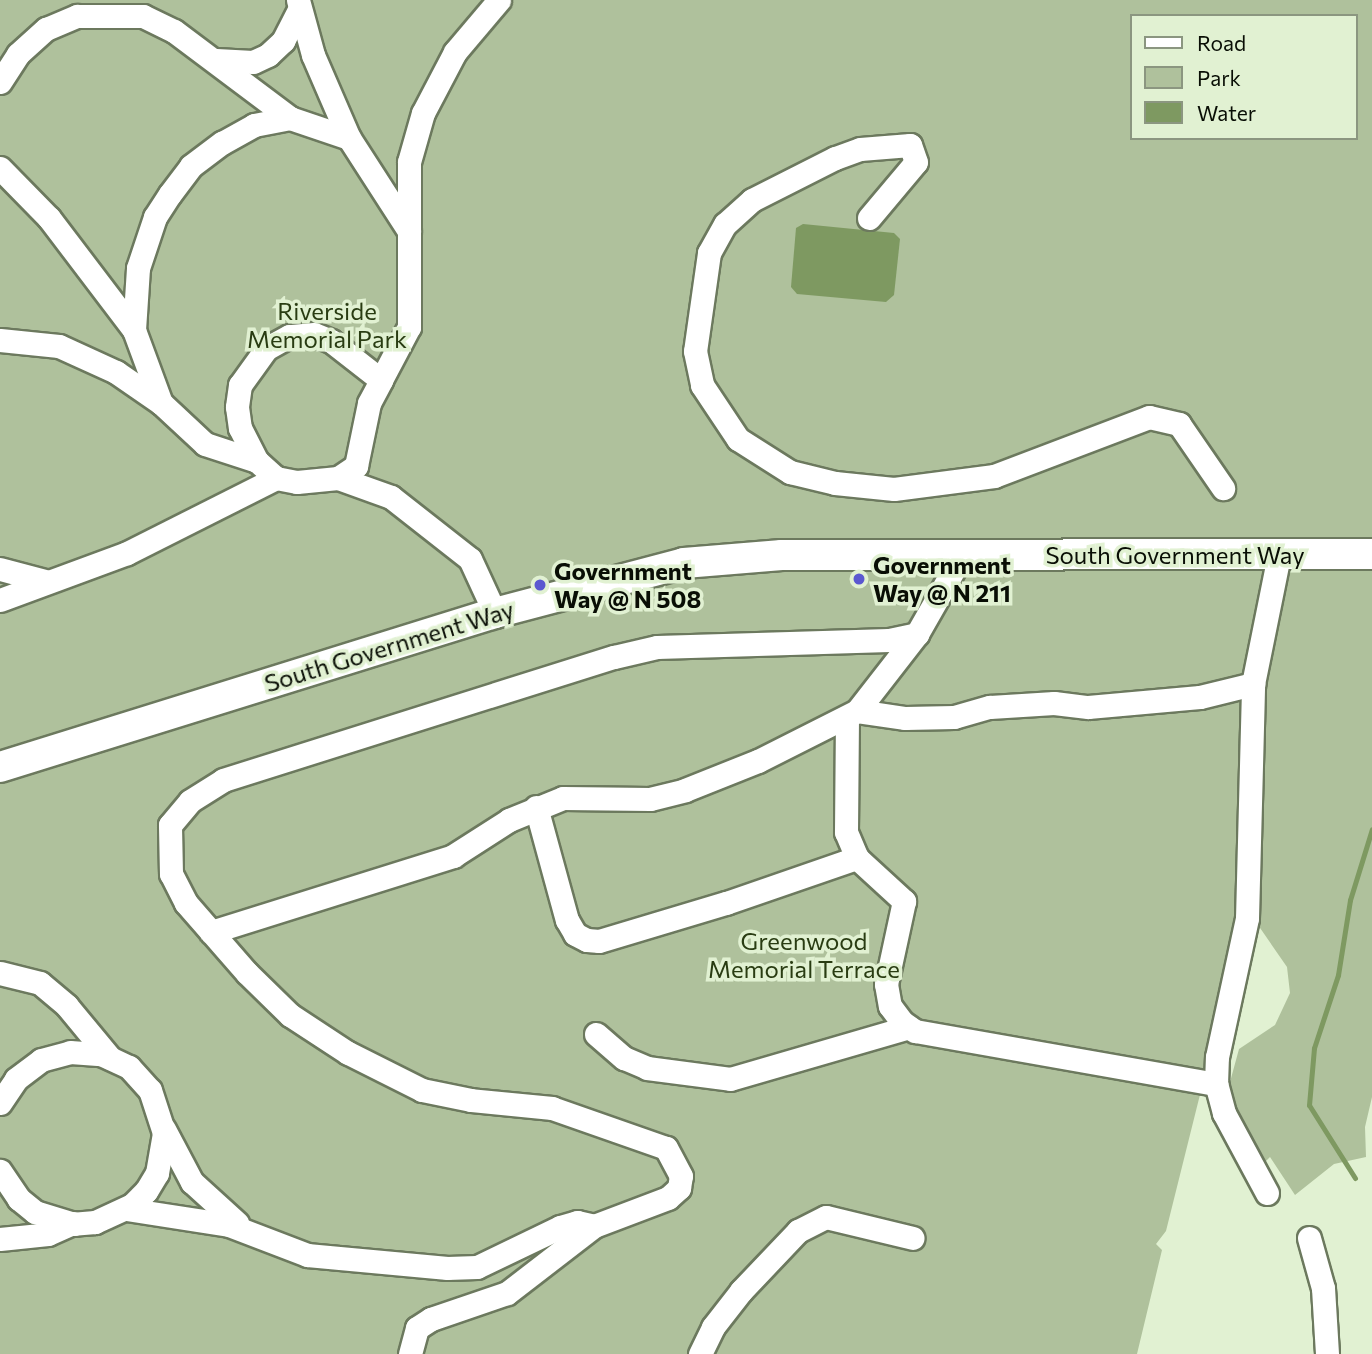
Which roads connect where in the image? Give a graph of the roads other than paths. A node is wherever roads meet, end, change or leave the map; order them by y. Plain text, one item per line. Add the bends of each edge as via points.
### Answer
1 (152, 0) edge
2 (499, 0) edge
3 (298, 5) edge
4 (160, 24) junction
5 (213, 59) junction
6 (0, 82) edge
7 (290, 118) junction
8 (349, 138) junction
9 (0, 168) edge
10 (869, 218) dead end
11 (409, 231) junction
12 (134, 330) junction
13 (2, 334) edge
14 (381, 380) junction
15 (161, 402) junction
16 (257, 461) junction
17 (276, 478) junction
18 (338, 478) junction
19 (1223, 488) dead end
20 (1372, 554) edge
21 (962, 555) junction
22 (1279, 555) junction
23 (0, 569) edge
24 (45, 581) junction
25 (0, 600) edge
26 (495, 613) junction
27 (918, 634) junction
28 (1253, 684) junction
29 (852, 714) junction
30 (0, 766) edge
31 (536, 807) junction
32 (857, 858) junction
33 (211, 932) junction
34 (0, 973) edge
35 (909, 1027) junction
36 (596, 1034) dead end
37 (110, 1058) junction
38 (1216, 1084) junction
39 (0, 1103) edge
40 (164, 1129) junction
41 (0, 1171) edge
42 (1268, 1193) dead end
43 (126, 1209) junction
44 (73, 1223) junction
45 (594, 1226) junction
46 (248, 1231) junction
47 (913, 1238) dead end
48 (1309, 1238) dead end
49 (0, 1239) edge
50 (410, 1354) edge
51 (700, 1354) edge
52 (1327, 1354) edge

1 - 4 lane
2 - 11 lane via 455,52 423,113 409,162
3 - 5 lane via 284,41 268,55 253,62
3 - 8 lane
4 - 5 lane
4 - 6 lane via 143,16 77,16 46,29 18,54
5 - 7 lane
7 - 8 lane
7 - 12 lane via 254,125 222,143 191,166 170,194 155,217 138,268
8 - 11 lane
9 - 12 lane via 49,218
10 - 19 lane via 916,162 910,145 860,149 835,158 752,200 725,224 709,253 695,351 702,385 738,439 790,472 835,483 894,489 993,476 1149,417 1179,424
11 - 14 lane via 409,327
12 - 15 lane
13 - 15 lane via 58,346 116,372
14 - 16 lane via 331,341 314,334 289,336 266,349 240,385 237,407 240,428
14 - 18 lane via 369,403 362,453 356,466
15 - 16 lane via 205,444
16 - 17 lane
17 - 18 lane via 297,482
17 - 24 lane via 127,553
18 - 26 lane via 391,496 470,559
20 - 22 main road, South Government Way
21 - 22 main road, South Government Way
21 - 26 main road, South Government Way via 782,555 684,564
21 - 27 lane
22 - 28 lane
23 - 24 lane
24 - 25 lane
26 - 30 main road, South Government Way
27 - 29 lane
27 - 33 lane via 888,640 657,647 384,726 223,780 190,801 170,825 167,842 171,874 186,903
28 - 29 lane via 1200,697 1088,707 1054,703 990,707 954,717
28 - 38 lane via 1247,918 1217,1057
29 - 31 lane via 685,790 650,799 563,798
29 - 32 lane via 846,832
31 - 32 lane via 567,920 575,934 587,940 599,941 726,903
31 - 33 lane via 453,856
32 - 35 lane via 904,901 886,984 890,1006
33 - 45 lane via 290,1015 393,1078 422,1090 471,1100 552,1108 666,1148 679,1166 680,1188 659,1202
34 - 37 lane via 40,983 67,1006
35 - 36 lane via 730,1079 647,1068 624,1058
35 - 38 lane
37 - 39 lane via 70,1052 41,1060 16,1079
37 - 40 lane via 129,1068 150,1090
38 - 42 lane via 1224,1113
40 - 43 lane via 157,1173
40 - 46 lane via 192,1182 217,1209
41 - 44 lane via 19,1199 35,1212
43 - 44 lane via 95,1222
43 - 46 lane
44 - 49 lane via 48,1234
45 - 46 lane via 577,1222 477,1267 447,1268 307,1255
45 - 50 lane via 507,1293 416,1328
47 - 51 lane via 826,1217 798,1231 741,1291 713,1327
48 - 52 lane via 1323,1288

